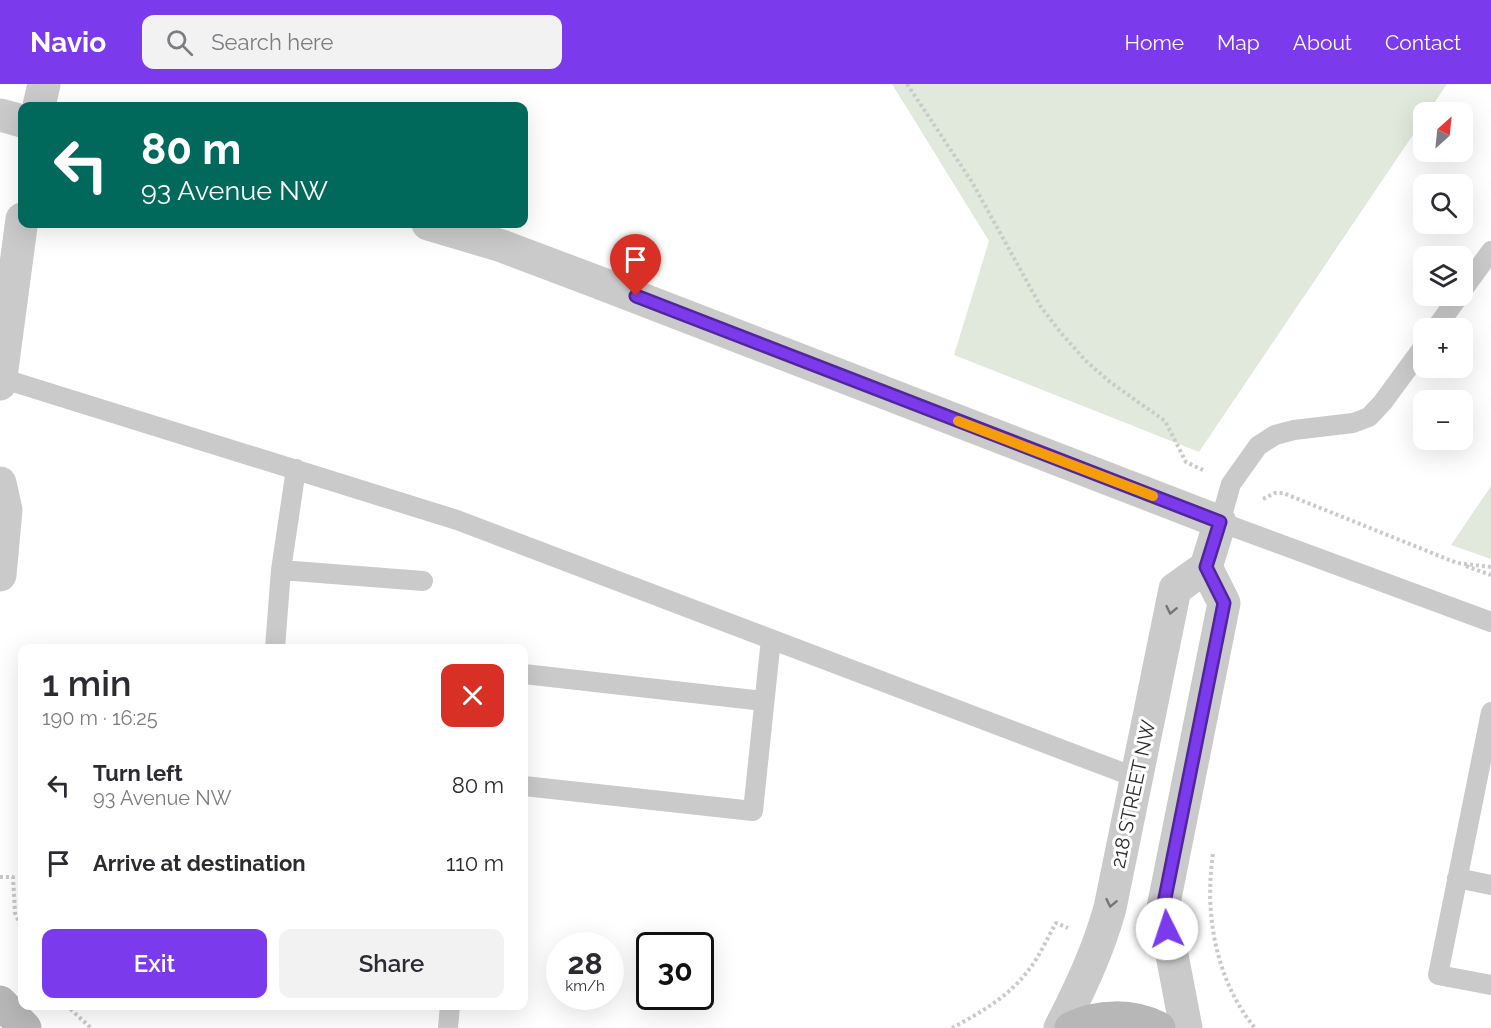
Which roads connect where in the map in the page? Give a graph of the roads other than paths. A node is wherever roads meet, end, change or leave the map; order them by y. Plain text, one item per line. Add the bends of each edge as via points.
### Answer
1 (44, 84) edge
2 (40, 102) edge
3 (0, 115) edge
4 (18, 120) edge
5 (21, 228) edge
6 (441, 228) edge
7 (1491, 251) edge
8 (1473, 276) edge
9 (1413, 361) edge
10 (0, 381) edge
11 (296, 468) junction
12 (0, 483) edge
13 (1220, 522) junction
14 (1206, 567) junction
15 (281, 570) junction
16 (0, 575) edge
17 (423, 581) dead end
18 (1491, 622) edge
19 (771, 639) junction
20 (280, 644) edge
21 (528, 674) edge
22 (764, 701) junction
23 (1491, 712) edge
24 (1137, 778) junction
25 (528, 786) edge
26 (1457, 878) junction
27 (1491, 885) edge
28 (1491, 985) edge
29 (0, 1002) edge
30 (450, 1010) edge
31 (26, 1028) edge
32 (448, 1028) edge
33 (1060, 1028) edge
34 (1071, 1028) edge
35 (1159, 1028) edge
36 (1186, 1028) edge

1 - 2 street
3 - 4 street
5 - 10 street
6 - 13 street via 582,276
7 - 8 lane
9 - 13 lane via 1369,417 1353,423 1294,430 1275,435 1258,446 1231,484
10 - 11 lane
11 - 15 lane
11 - 19 lane via 457,520
12 - 16 street via 6,510
13 - 14 street
13 - 18 lane
14 -> 24 street, 218 STREET NW via 1175,589
14 - 36 street via 1224,603 1163,908
15 - 17 lane
15 - 20 lane
19 - 22 lane
19 - 24 lane
21 - 22 lane
22 - 25 lane via 753,811
23 - 26 lane
24 -> 33 street, 218 STREET NW via 1101,942
26 - 27 lane
26 - 28 lane via 1438,975
29 - 31 main road
30 - 32 lane
34 - 35 main road via 1087,1021 1120,1017

